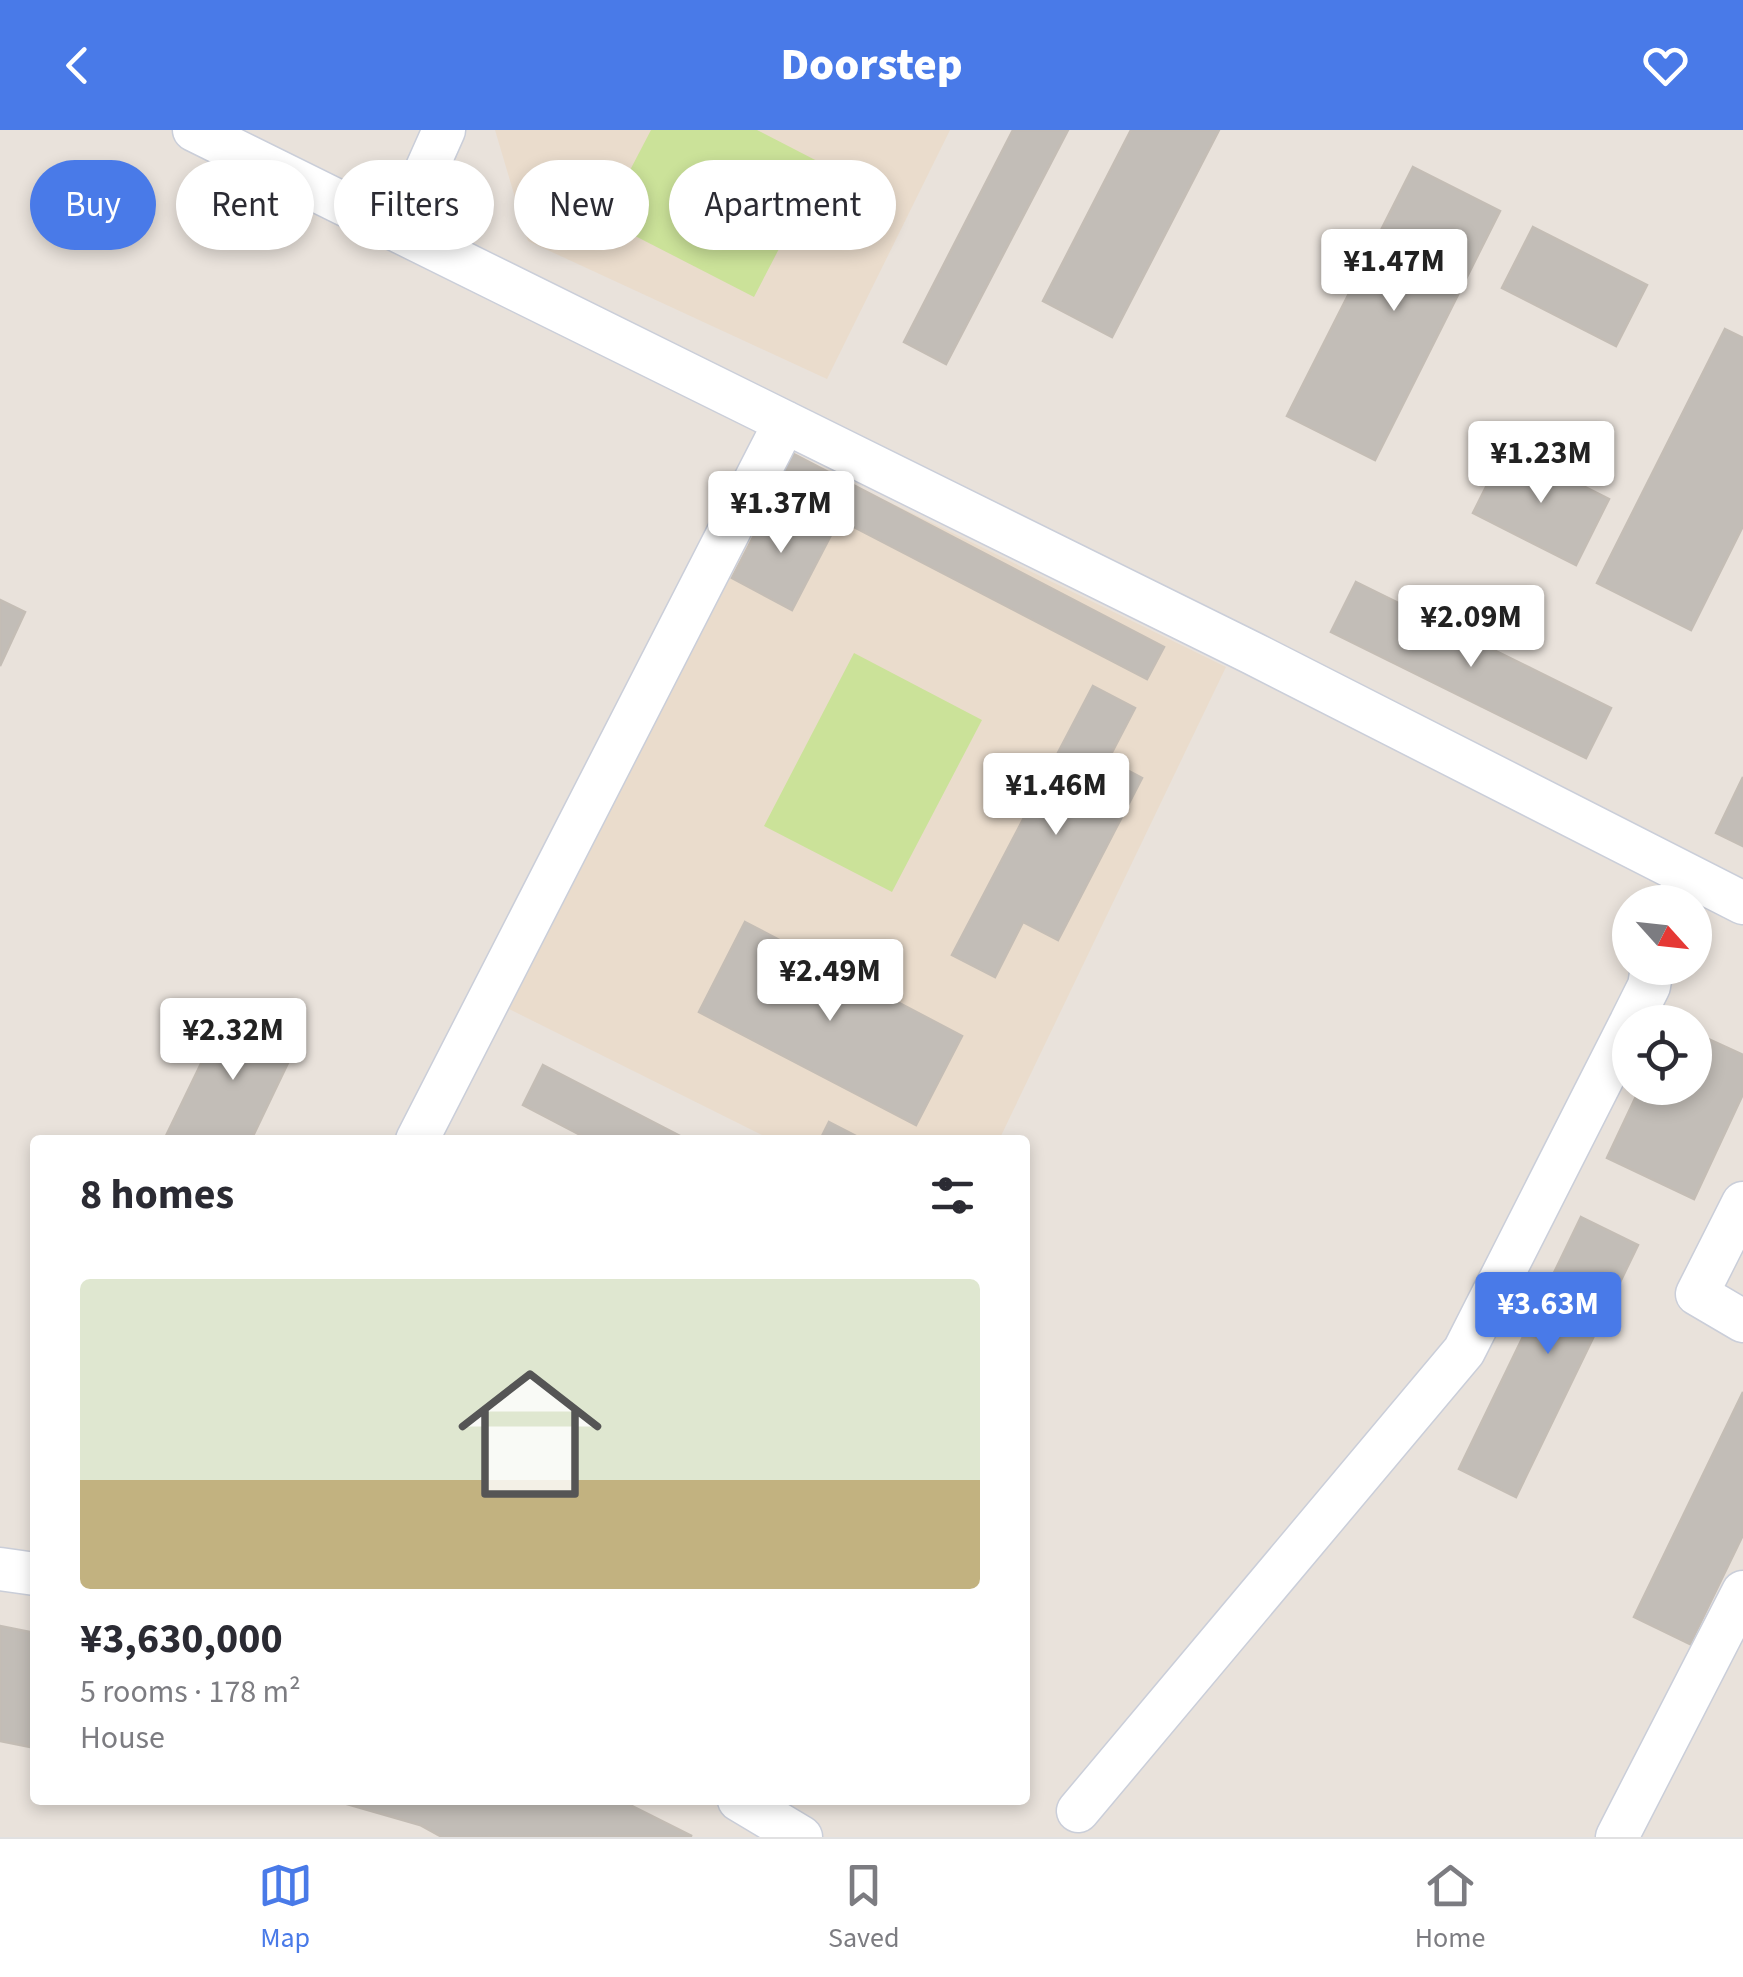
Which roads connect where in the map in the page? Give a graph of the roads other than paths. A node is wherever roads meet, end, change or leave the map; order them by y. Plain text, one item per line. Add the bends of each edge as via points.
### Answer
1 (194, 130) edge
2 (444, 130) edge
3 (430, 160) edge
4 (334, 199) edge
5 (436, 250) edge
6 (785, 422) junction
7 (1665, 884) edge
8 (1743, 903) edge
9 (1612, 1058) edge
10 (419, 1135) edge
11 (1743, 1203) edge
12 (1743, 1321) edge
13 (0, 1569) edge
14 (30, 1573) edge
15 (1743, 1592) edge
16 (748, 1805) edge
17 (1078, 1812) dead end
18 (802, 1837) edge
19 (1617, 1837) edge

1 - 4 street
2 - 3 street
5 - 6 street
6 - 7 street via 1252,653
6 - 10 street
7 - 8 street
9 - 17 street via 1464,1350
11 - 12 street via 1696,1294
13 - 14 street
15 - 19 street
16 - 18 street

